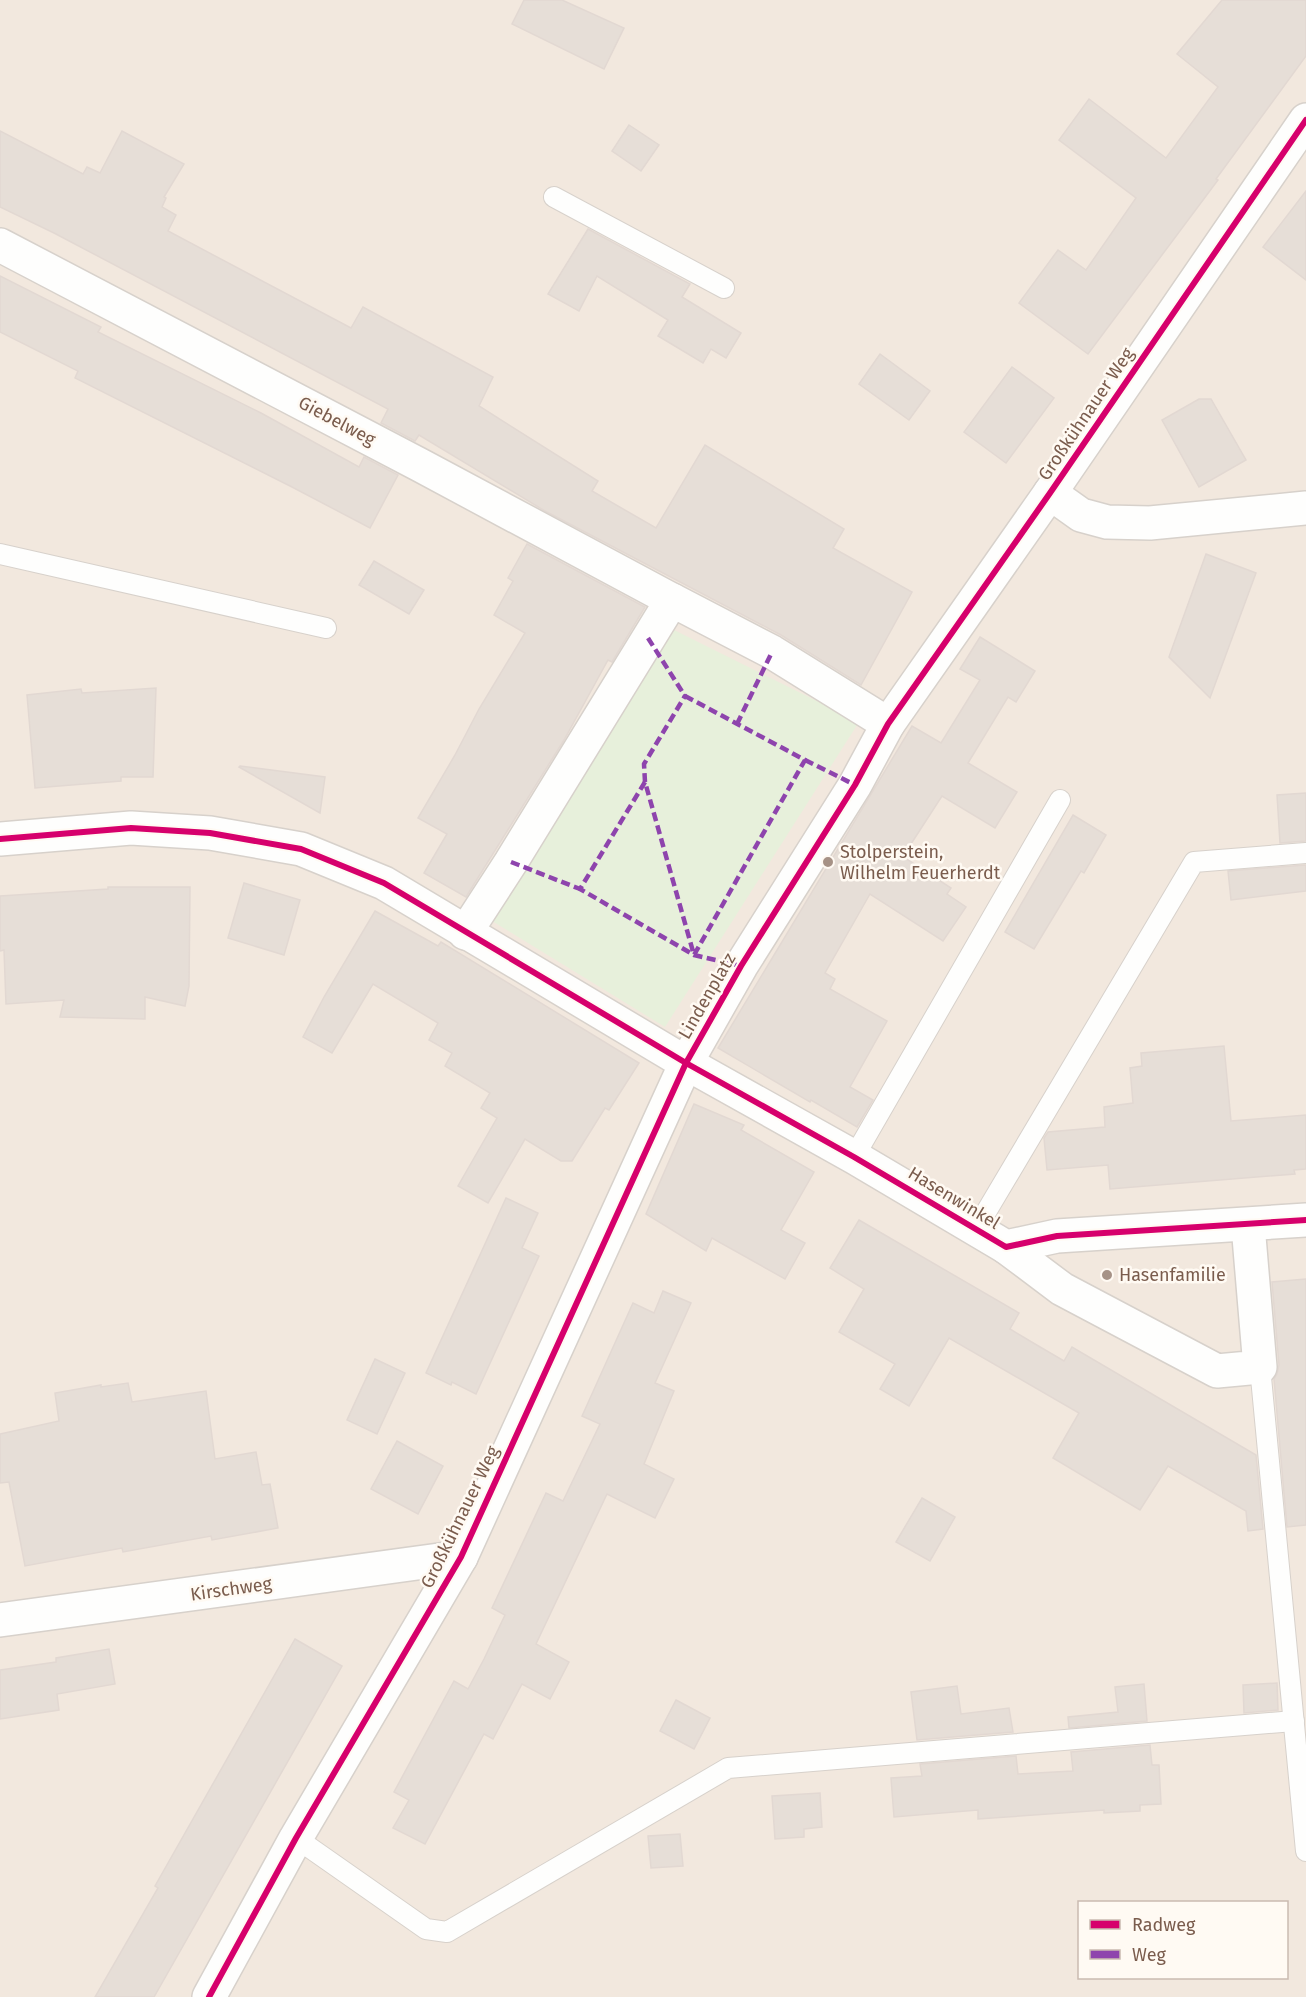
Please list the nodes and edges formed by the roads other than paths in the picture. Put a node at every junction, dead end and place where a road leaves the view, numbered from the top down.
1 (1306, 120) edge
2 (554, 197) dead end
3 (0, 245) edge
4 (724, 288) dead end
5 (1050, 493) junction
6 (1306, 508) edge
7 (0, 554) edge
8 (672, 600) junction
9 (326, 628) dead end
10 (888, 724) junction
11 (1060, 800) dead end
12 (0, 839) edge
13 (1306, 853) edge
14 (465, 933) junction
15 (686, 1063) junction
16 (854, 1157) junction
17 (1306, 1221) edge
18 (1248, 1225) junction
19 (976, 1229) junction
20 (1006, 1247) junction
21 (1260, 1367) junction
22 (461, 1557) junction
23 (0, 1620) edge
24 (1294, 1721) junction
25 (296, 1838) junction
26 (1306, 1851) edge
27 (210, 1997) edge

1 - 5 street, Großkühnauer Weg
2 - 4 lane
3 - 8 street, Giebelweg
5 - 6 street
5 - 10 street, Großkühnauer Weg
7 - 9 lane
8 - 10 street
8 - 14 street
10 - 15 street, Lindenplatz
11 - 16 lane
12 - 14 street, Lindenplatz
13 - 19 lane
14 - 15 street, Lindenplatz
15 - 16 street, Hasenwinkel
15 - 22 street, Großkühnauer Weg
16 - 19 street, Hasenwinkel
17 - 18 street, Hasenwinkel
18 - 20 street, Hasenwinkel
18 - 21 street
19 - 20 street, Hasenwinkel
20 - 21 street, Hasenwinkel
21 - 24 lane
22 - 23 street, Kirschweg
22 - 25 street, Großkühnauer Weg
24 - 25 lane
24 - 26 lane
25 - 27 street, Großkühnauer Weg

